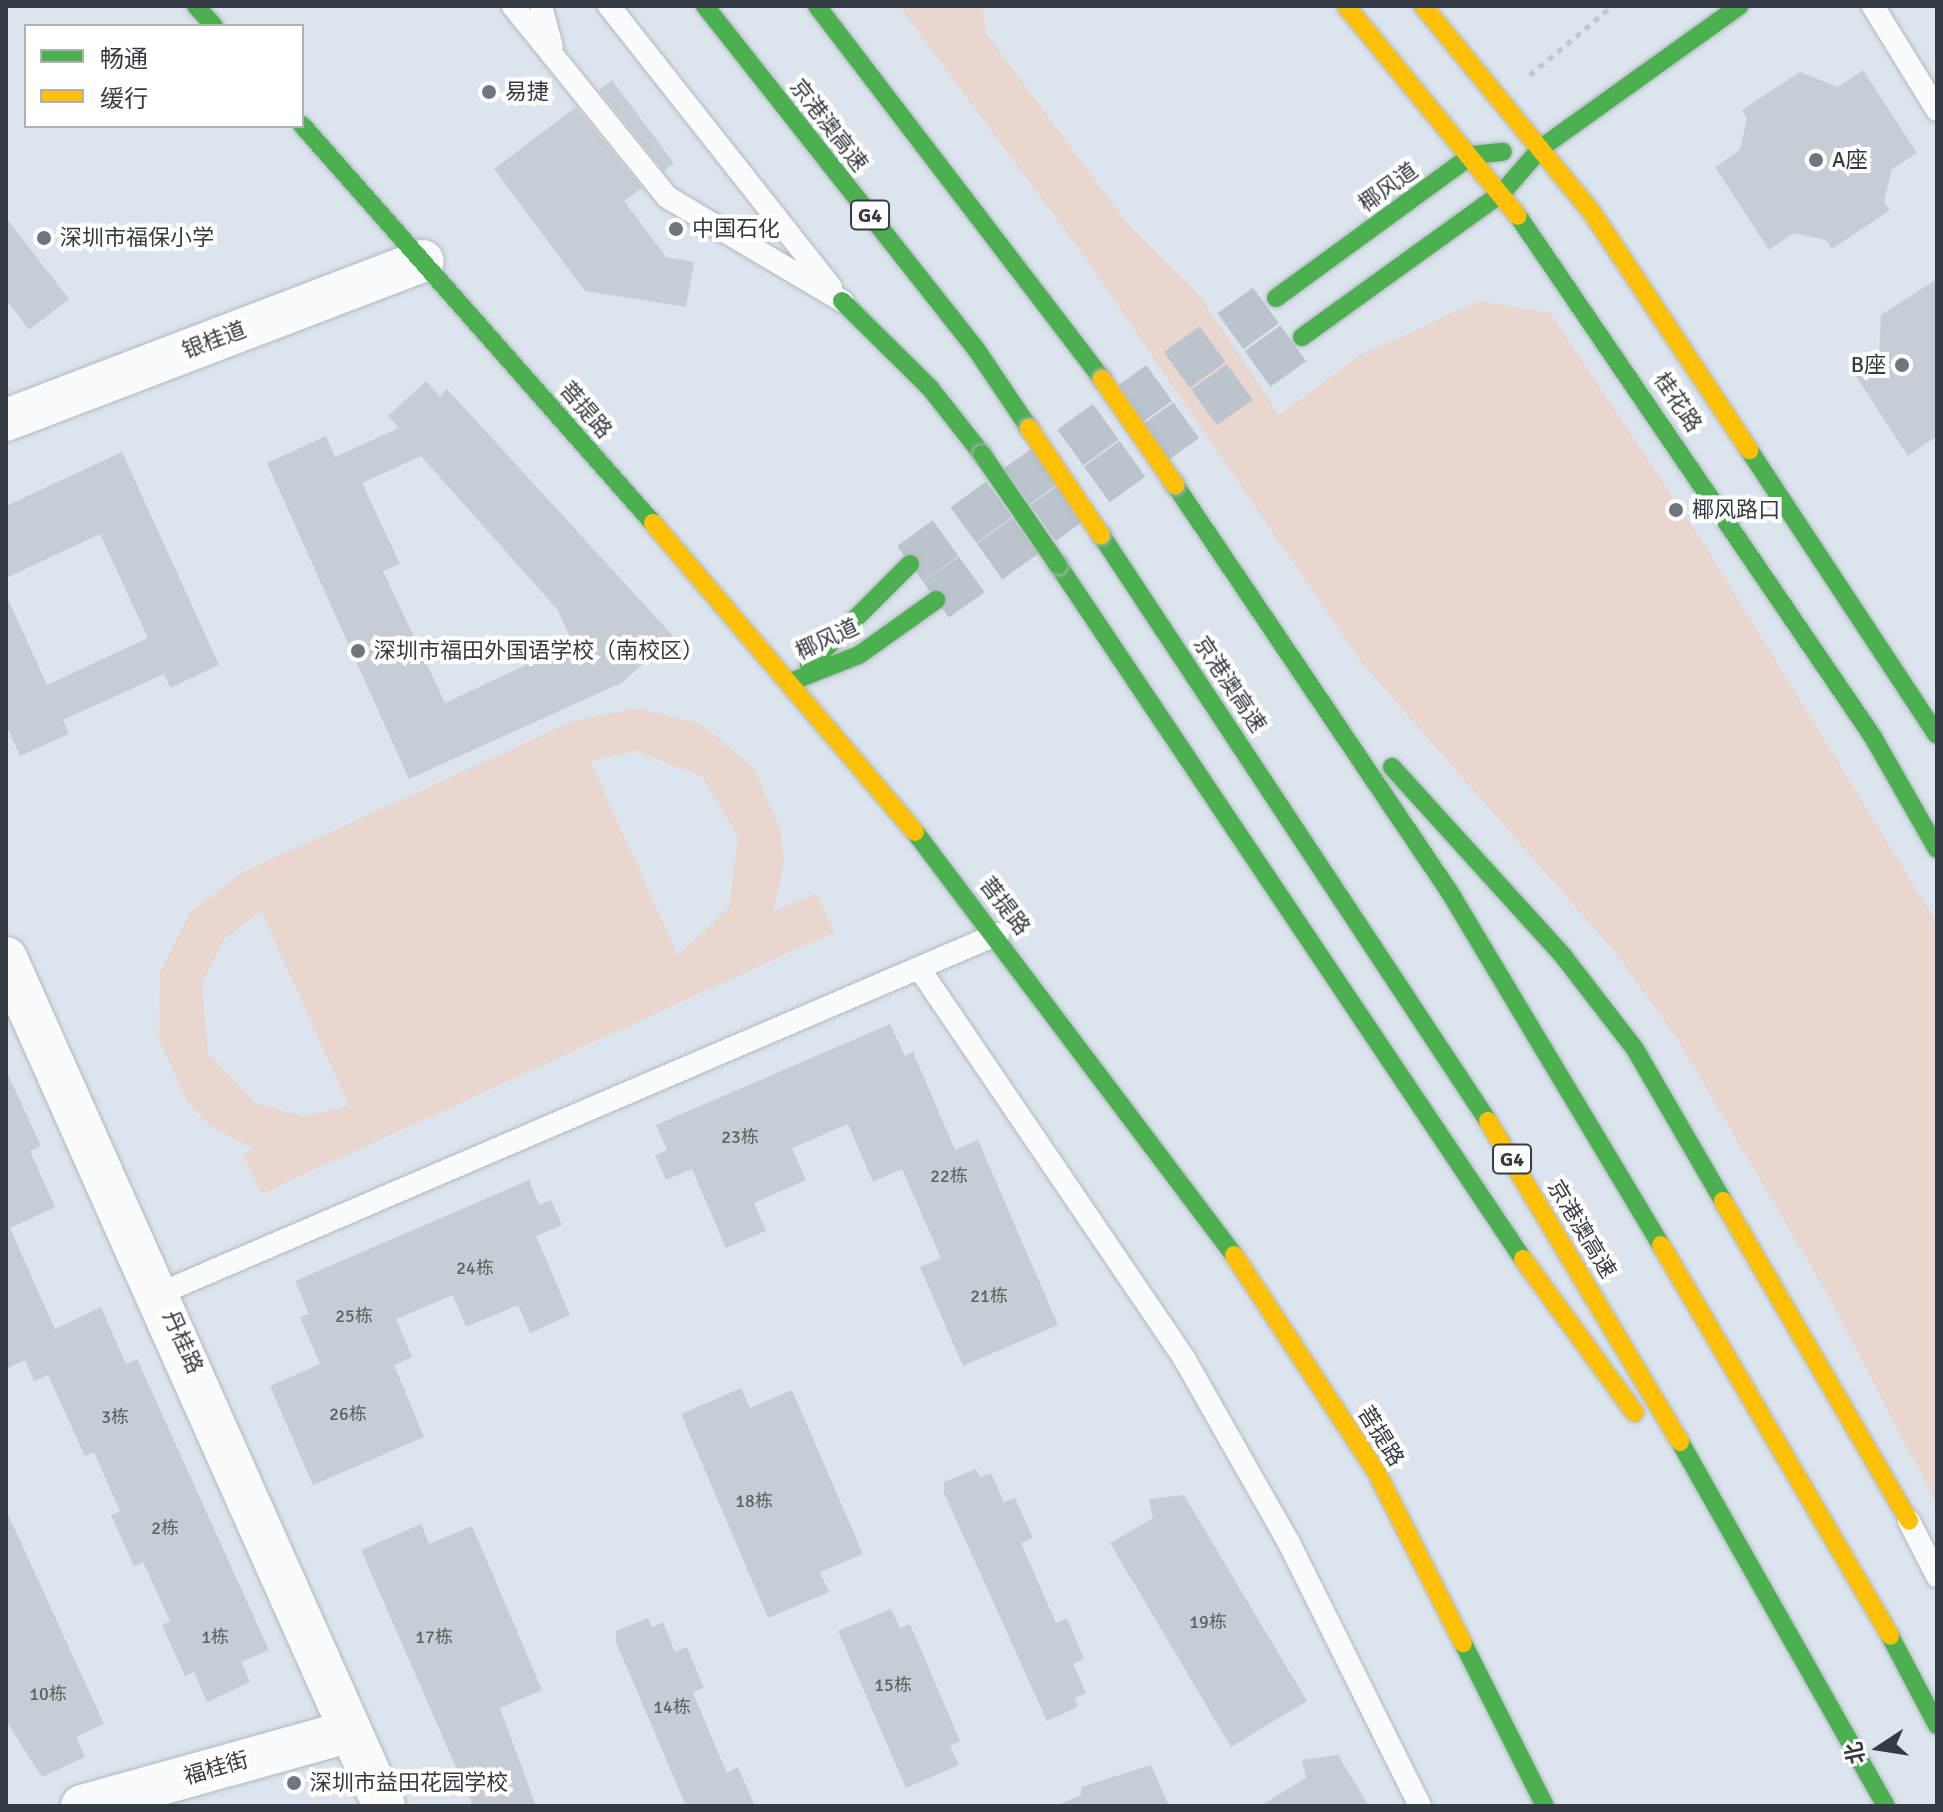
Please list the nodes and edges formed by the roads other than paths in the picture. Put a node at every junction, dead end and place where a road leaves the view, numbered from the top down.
1 (196, 6) edge
2 (513, 6) edge
3 (541, 6) edge
4 (609, 6) edge
5 (705, 6) edge
6 (817, 6) edge
7 (1346, 6) edge
8 (1423, 6) edge
9 (1739, 6) edge
10 (1873, 6) edge
11 (212, 24) edge
12 (556, 61) junction
13 (1937, 110) edge
14 (304, 127) edge
15 (1541, 148) junction
16 (1472, 155) junction
17 (1502, 193) junction
18 (423, 261) junction
19 (1276, 298) tunnel mouth
20 (842, 301) junction
21 (1302, 337) tunnel mouth
22 (6, 420) edge
23 (910, 564) tunnel mouth
24 (936, 600) tunnel mouth
25 (1291, 655) junction
26 (793, 681) junction
27 (1937, 735) edge
28 (1937, 849) edge
29 (998, 934) junction
30 (6, 958) edge
31 (921, 971) junction
32 (161, 1293) junction
33 (1909, 1521) junction
34 (1937, 1541) edge
35 (1937, 1576) edge
36 (1789, 1625) junction
37 (1937, 1725) edge
38 (350, 1731) junction
39 (82, 1806) edge
40 (384, 1806) edge
41 (1420, 1806) edge
42 (1545, 1806) edge
43 (1886, 1806) edge

1 - 11 main road
2 - 12 lane
3 - 12 lane
4 - 20 lane
5 - 36 main road, 京港澳高速 / G4, bridge
6 - 25 main road, bridge
7 - 16 main road, 桂花路
8 - 15 main road, 桂花路
9 - 15 main road
10 - 13 lane
12 - 20 lane
14 - 18 main road, 菩提路
15 - 16 main road
15 - 17 main road
15 - 27 main road, 桂花路
16 - 17 main road, 桂花路
16 - 19 main road, 椰风道
17 - 21 main road
17 - 28 main road, 桂花路
18 - 22 street, 银桂道
18 - 26 main road, 菩提路
20 - 36 main road, bridge
23 - 26 main road, 椰风道
24 - 26 main road, 椰风道
25 - 33 main road
25 - 37 main road
26 - 29 main road, 菩提路
29 - 31 lane
29 - 42 main road, 菩提路
30 - 32 street, 丹桂路
31 - 32 lane
31 - 41 lane
32 - 38 street, 丹桂路
33 - 34 lane
33 - 35 lane
36 - 43 main road, 京港澳高速 / G4
38 - 39 street, 福桂街
38 - 40 street, 丹桂路

